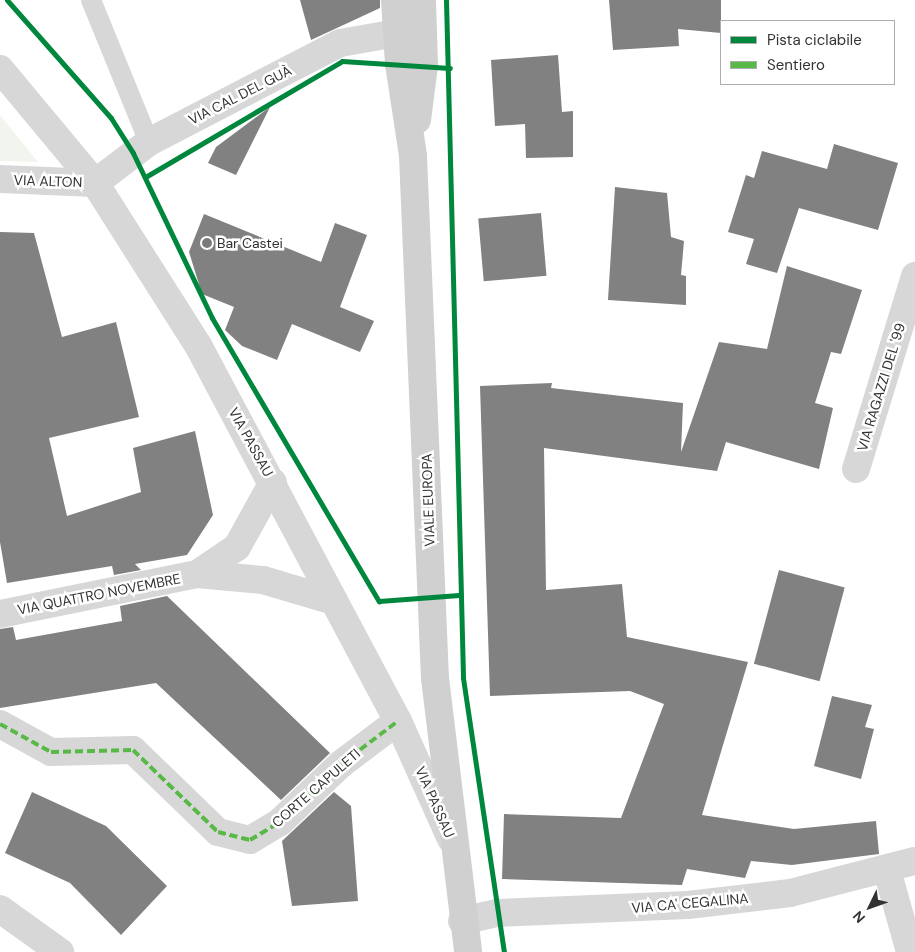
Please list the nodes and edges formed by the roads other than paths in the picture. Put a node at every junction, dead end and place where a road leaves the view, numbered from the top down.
1 (91, 0) edge
2 (395, 0) edge
3 (422, 0) edge
4 (398, 33) junction
5 (0, 69) edge
6 (149, 142) junction
7 (413, 156) junction
8 (0, 180) edge
9 (96, 183) junction
10 (915, 276) edge
11 (856, 469) dead end
12 (273, 482) junction
13 (198, 574) junction
14 (334, 601) junction
15 (0, 614) edge
16 (398, 721) junction
17 (0, 724) edge
18 (454, 844) junction
19 (915, 861) edge
20 (887, 870) junction
21 (0, 909) edge
22 (462, 921) junction
23 (60, 952) edge
24 (468, 952) edge
25 (910, 952) edge

1 - 6 lane
2 - 4 main road, VIALE EUROPA
3 - 7 main road, VIALE EUROPA
4 - 6 street, VIA CAL DEL GUÀ
4 - 7 main road, VIALE EUROPA
5 - 9 street, VIA PASSAU
6 - 9 street, VIA CAL DEL GUÀ
7 - 18 main road, VIALE EUROPA
8 - 9 street, VIA ALTON
9 - 12 street, VIA PASSAU
10 - 11 street, VIA RAGAZZI DEL '99
12 - 13 street, VIA QUATTRO NOVEMBRE
12 - 14 street, VIA PASSAU
13 - 14 street, VIA QUATTRO NOVEMBRE
13 - 15 street, VIA QUATTRO NOVEMBRE
14 - 16 street, VIA PASSAU
16 - 17 street, CORTE CAPULETI
16 - 18 street, VIA PASSAU
18 - 22 main road, VIALE EUROPA
19 - 20 street, VIA CA' CEGALINA
20 - 22 street, VIA CA' CEGALINA
20 - 25 street
21 - 23 street
22 - 24 main road, VIALE EUROPA

